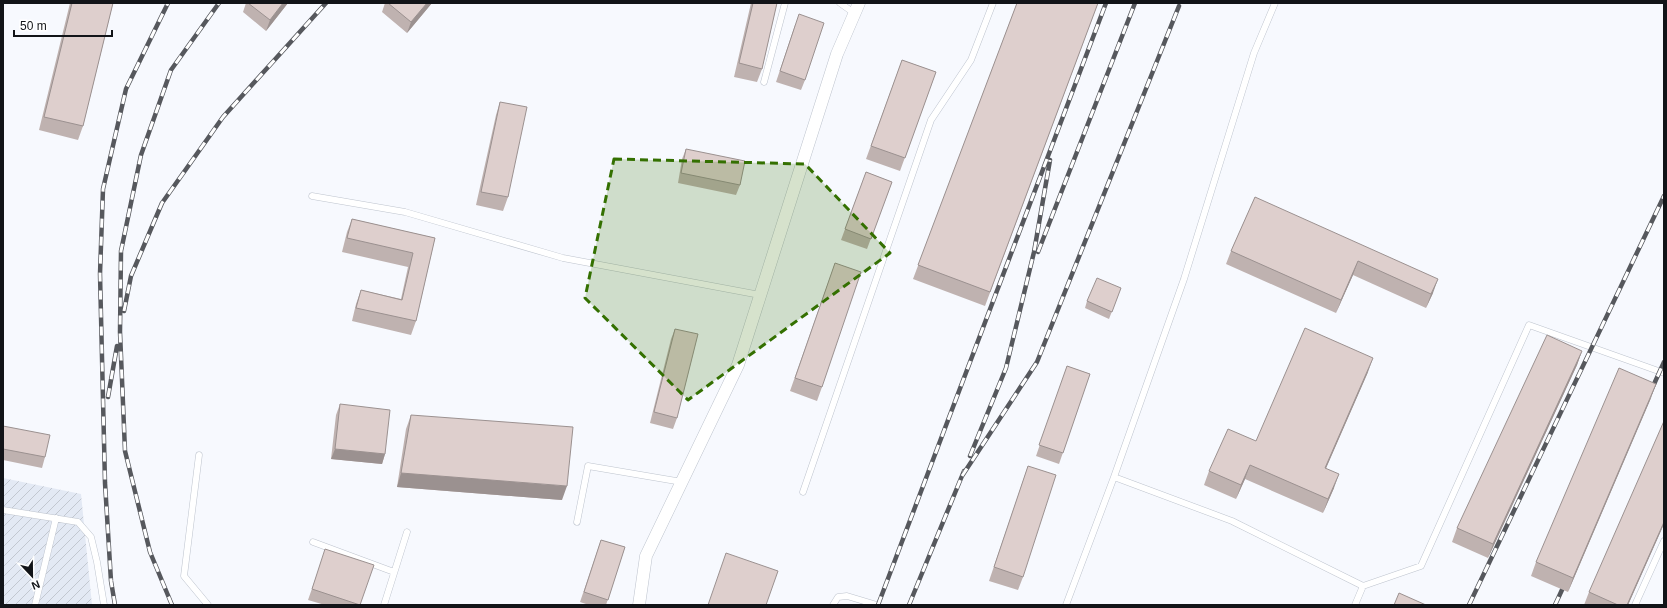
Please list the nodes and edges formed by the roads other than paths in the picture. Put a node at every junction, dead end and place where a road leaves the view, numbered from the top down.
1 (785, 3) edge
2 (840, 3) edge
3 (994, 3) edge
4 (1275, 3) edge
5 (856, 8) edge
6 (764, 82) dead end
7 (312, 196) dead end
8 (760, 295) junction
9 (1664, 373) edge
10 (199, 456) dead end
11 (1114, 477) junction
12 (682, 482) junction
13 (803, 492) dead end
14 (3, 510) edge
15 (56, 518) junction
16 (577, 522) dead end
17 (407, 532) dead end
18 (1664, 541) edge
19 (313, 542) dead end
20 (394, 572) junction
21 (1363, 586) junction
22 (34, 605) edge
23 (104, 605) edge
24 (208, 605) edge
25 (384, 605) edge
26 (639, 605) edge
27 (833, 605) edge
28 (877, 605) edge
29 (1066, 605) edge
30 (1355, 605) edge
31 (1635, 605) edge

1 - 6 lane
2 - 5 lane
3 - 13 lane
4 - 11 lane
5 - 8 street
7 - 8 lane
8 - 12 street
9 - 21 lane
10 - 24 lane
11 - 21 lane
11 - 29 lane
12 - 16 lane
12 - 26 street
14 - 15 lane
15 - 22 lane
15 - 23 lane
17 - 20 lane
18 - 31 lane
19 - 20 lane
20 - 25 lane
21 - 30 lane
27 - 28 lane

